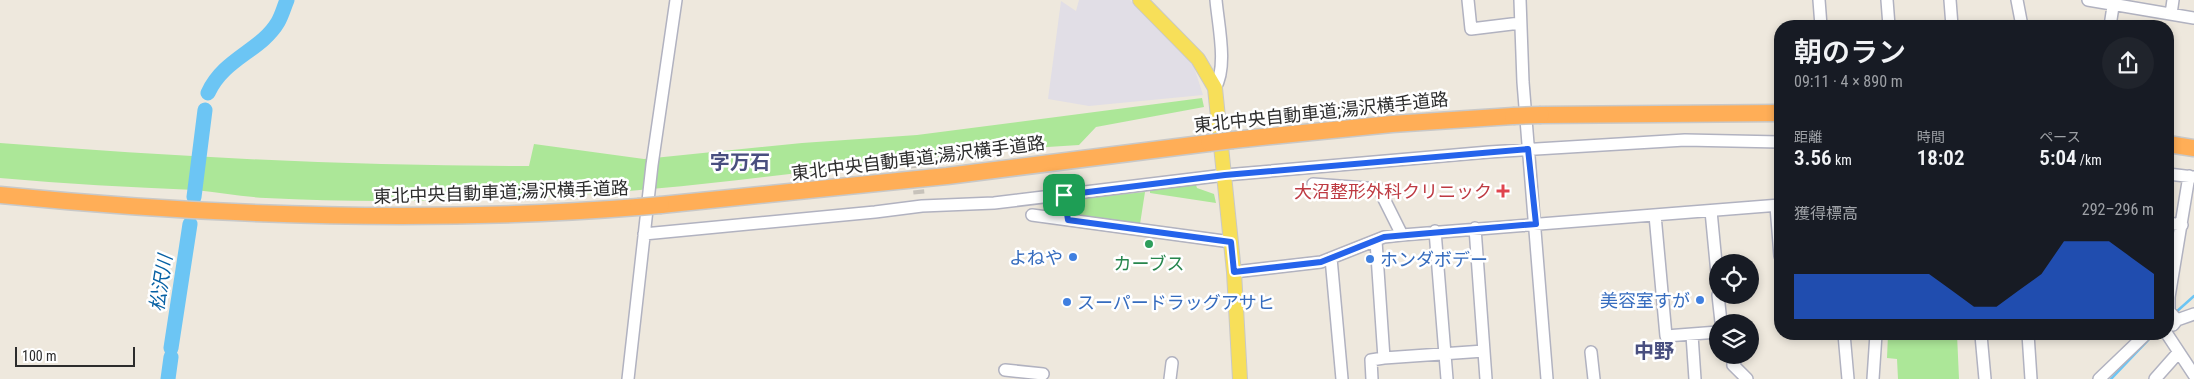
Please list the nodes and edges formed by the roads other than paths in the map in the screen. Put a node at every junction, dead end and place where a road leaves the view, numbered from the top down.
1 (676, 0) edge
2 (1140, 0) edge
3 (1216, 0) edge
4 (1468, 0) edge
5 (1520, 0) edge
6 (1819, 0) edge
7 (1887, 0) edge
8 (1950, 0) edge
9 (2017, 0) edge
10 (2088, 0) edge
11 (2173, 0) edge
12 (2114, 2) edge
13 (2171, 14) junction
14 (2194, 18) edge
15 (1821, 20) edge
16 (1889, 20) edge
17 (1952, 20) edge
18 (2021, 20) edge
19 (2111, 20) edge
20 (1520, 23) junction
21 (1215, 88) junction
22 (1774, 114) edge
23 (1774, 142) edge
24 (2174, 145) edge
25 (2194, 148) edge
26 (1528, 149) junction
27 (1225, 175) junction
28 (2174, 175) edge
29 (2191, 177) edge
30 (1313, 184) dead end
31 (0, 195) edge
32 (1064, 195) junction
33 (1774, 206) edge
34 (1711, 211) junction
35 (2189, 212) edge
36 (1032, 215) dead end
37 (1655, 215) junction
38 (1068, 220) junction
39 (1536, 224) junction
40 (2174, 224) edge
41 (2182, 225) junction
42 (1475, 228) junction
43 (1435, 232) junction
44 (644, 234) junction
45 (1402, 235) junction
46 (1376, 241) junction
47 (1231, 242) junction
48 (1715, 254) edge
49 (1331, 258) junction
50 (2174, 269) edge
51 (1234, 272) junction
52 (2194, 314) edge
53 (2174, 315) edge
54 (1709, 333) edge
55 (1692, 335) junction
56 (1845, 340) edge
57 (1876, 340) edge
58 (1981, 340) edge
59 (2028, 340) edge
60 (2140, 340) edge
61 (2171, 340) edge
62 (1484, 351) junction
63 (1591, 352) dead end
64 (2178, 353) junction
65 (1446, 354) junction
66 (1384, 358) junction
67 (1172, 363) dead end
68 (1734, 364) edge
69 (1005, 370) dead end
70 (1043, 374) dead end
71 (1025, 376) edge
72 (2194, 376) edge
73 (628, 379) edge
74 (1170, 379) edge
75 (1240, 379) edge
76 (1342, 379) edge
77 (1372, 379) edge
78 (1447, 379) edge
79 (1486, 379) edge
80 (1547, 379) edge
81 (1594, 379) edge
82 (1695, 379) edge
83 (1747, 379) edge
84 (1848, 379) edge
85 (1873, 379) edge
86 (1984, 379) edge
87 (2031, 379) edge
88 (2098, 379) edge
89 (2156, 379) edge

1 - 44 street
2 - 21 main road
3 - 21 street
4 - 20 street
5 - 20 street
6 - 15 street
7 - 16 street
8 - 17 street
9 - 18 street
10 - 12 street
11 - 13 street
12 - 13 street
12 - 19 street
13 - 14 street
20 - 26 street
21 - 27 main road
22 - 31 highway, 東北中央自動車道;湯沢横手道路, bridge
23 - 26 street
24 - 25 highway
26 - 27 street
26 - 39 street
27 - 32 street
27 - 47 main road
28 - 29 street
29 - 35 street
30 - 45 street
32 - 38 street
32 - 44 street
33 - 34 street
34 - 37 street
34 - 48 street
35 - 41 street
36 - 38 street
37 - 39 street
37 - 55 street
38 - 47 street
39 - 42 street
39 - 80 street
40 - 41 street
41 - 50 street
42 - 43 street
42 - 62 street
43 - 45 street
43 - 65 street
44 - 73 street
45 - 46 street
46 - 49 street
46 - 66 street
47 - 51 main road
49 - 51 street
49 - 76 street
51 - 75 main road
52 - 53 street
54 - 55 street
55 - 82 street
56 - 84 street
57 - 85 street
58 - 86 street
59 - 87 street
60 - 88 street
61 - 64 street
62 - 65 street
62 - 79 street
63 - 81 street
64 - 72 street
64 - 89 street
65 - 66 street
65 - 78 street
66 - 77 street
67 - 74 street
68 - 83 street
69 - 71 street
70 - 71 street

